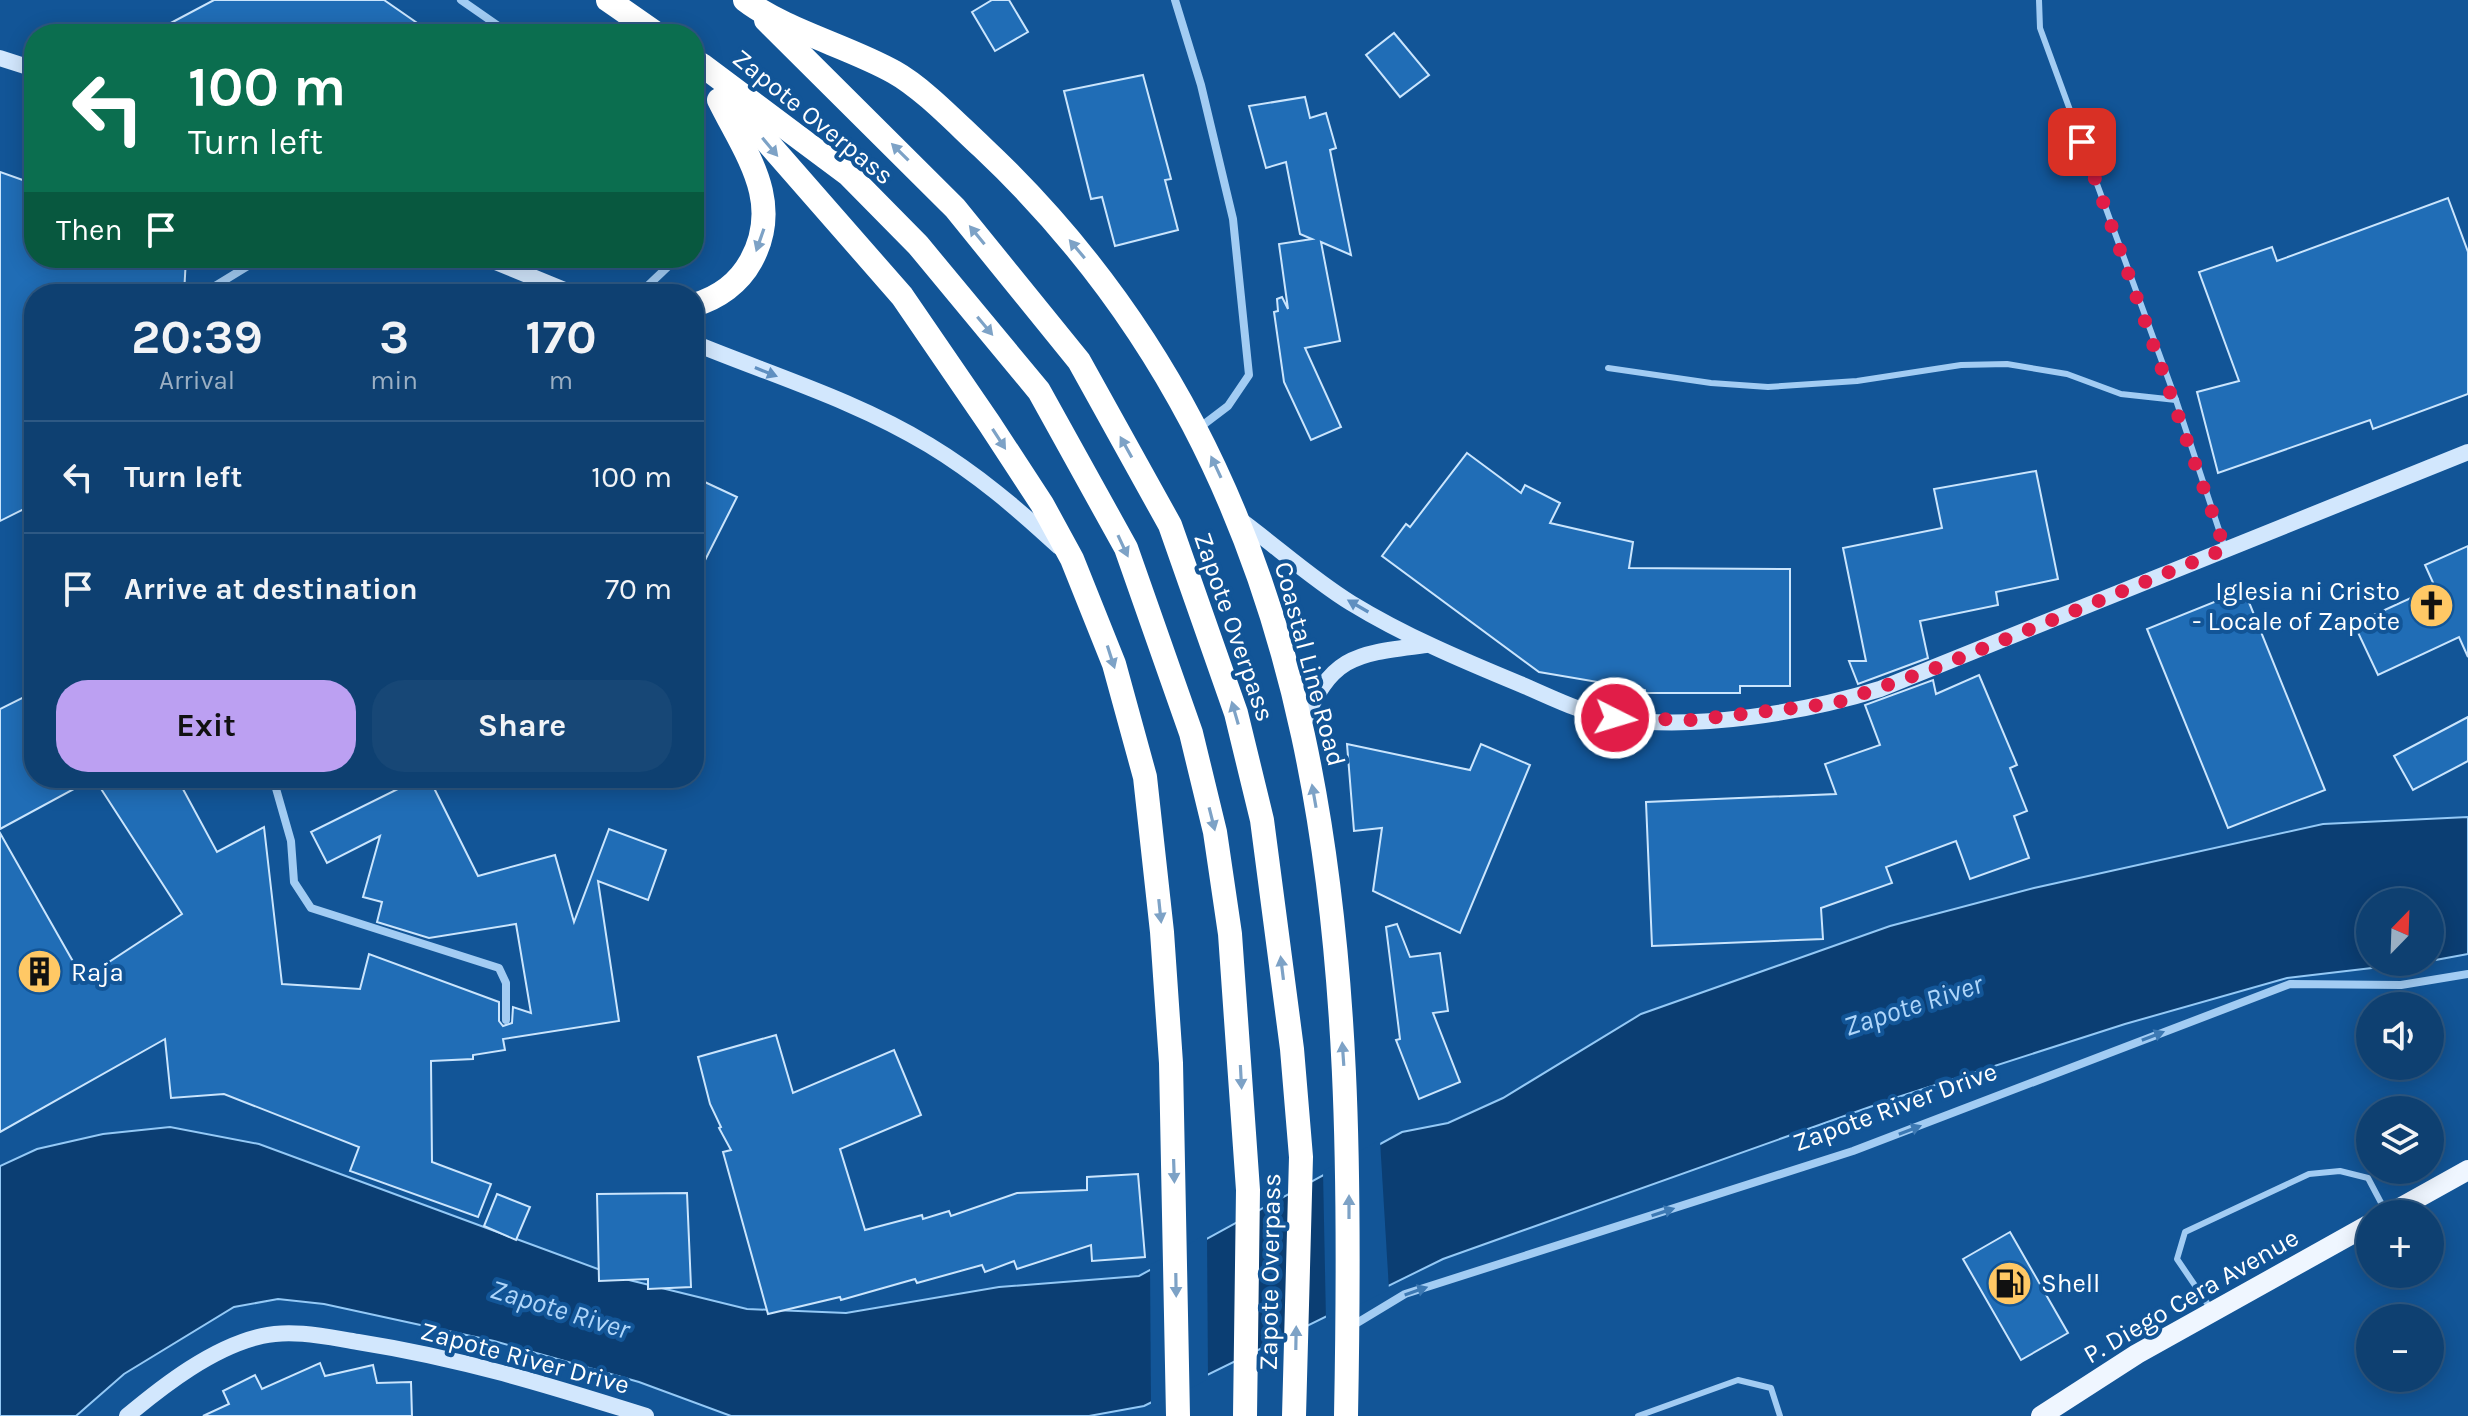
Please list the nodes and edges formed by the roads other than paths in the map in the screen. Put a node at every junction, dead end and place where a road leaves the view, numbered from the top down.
1 (461, 0) edge
2 (608, 0) edge
3 (1175, 0) edge
4 (2039, 0) edge
5 (747, 2) edge
6 (496, 24) edge
7 (643, 24) edge
8 (0, 58) edge
9 (24, 66) edge
10 (704, 66) edge
11 (704, 69) edge
12 (704, 74) edge
13 (245, 268) edge
14 (510, 268) edge
15 (666, 268) edge
16 (218, 284) edge
17 (550, 284) edge
18 (650, 284) edge
19 (704, 300) edge
20 (704, 347) edge
21 (1608, 368) dead end
22 (2176, 400) junction
23 (1198, 429) junction
24 (2468, 452) edge
25 (1239, 519) junction
26 (2225, 549) junction
27 (1072, 559) junction
28 (1426, 645) junction
29 (1302, 727) junction
30 (276, 788) edge
31 (2468, 974) edge
32 (506, 1020) dead end
33 (2468, 1170) edge
34 (2380, 1200) edge
35 (2413, 1200) edge
36 (2356, 1232) edge
37 (2213, 1312) junction
38 (1349, 1320) junction
39 (127, 1416) edge
40 (646, 1416) edge
41 (1178, 1416) edge
42 (1245, 1416) edge
43 (1294, 1416) edge
44 (1346, 1416) edge
45 (1638, 1416) edge
46 (1780, 1416) edge
47 (2041, 1416) edge

1 - 6 street
2 - 7 highway
3 - 23 street
4 - 22 lane
23 -> 5 highway, Coastal Line Road
43 -> 5 highway, Zapote Overpass
8 - 9 street
10 -> 42 highway, Zapote Overpass
11 -> 27 highway
12 -> 19 highway
13 - 16 street
14 - 17 street
15 - 18 street
20 -> 27 street
21 - 22 lane
22 - 26 lane
25 -> 23 highway, Coastal Line Road
24 - 26 street
28 -> 25 street
25 - 29 highway, Coastal Line Road
26 - 28 street
27 -> 41 highway
28 - 29 street
38 -> 29 highway, Coastal Line Road
30 - 32 street
38 -> 31 street, Zapote River Drive
33 - 35 main road
34 - 37 lane
36 - 37 main road, P. Diego Cera Avenue
37 - 47 main road, P. Diego Cera Avenue
38 - 44 highway, Coastal Line Road
39 - 40 street, Zapote River Drive
45 - 46 lane

